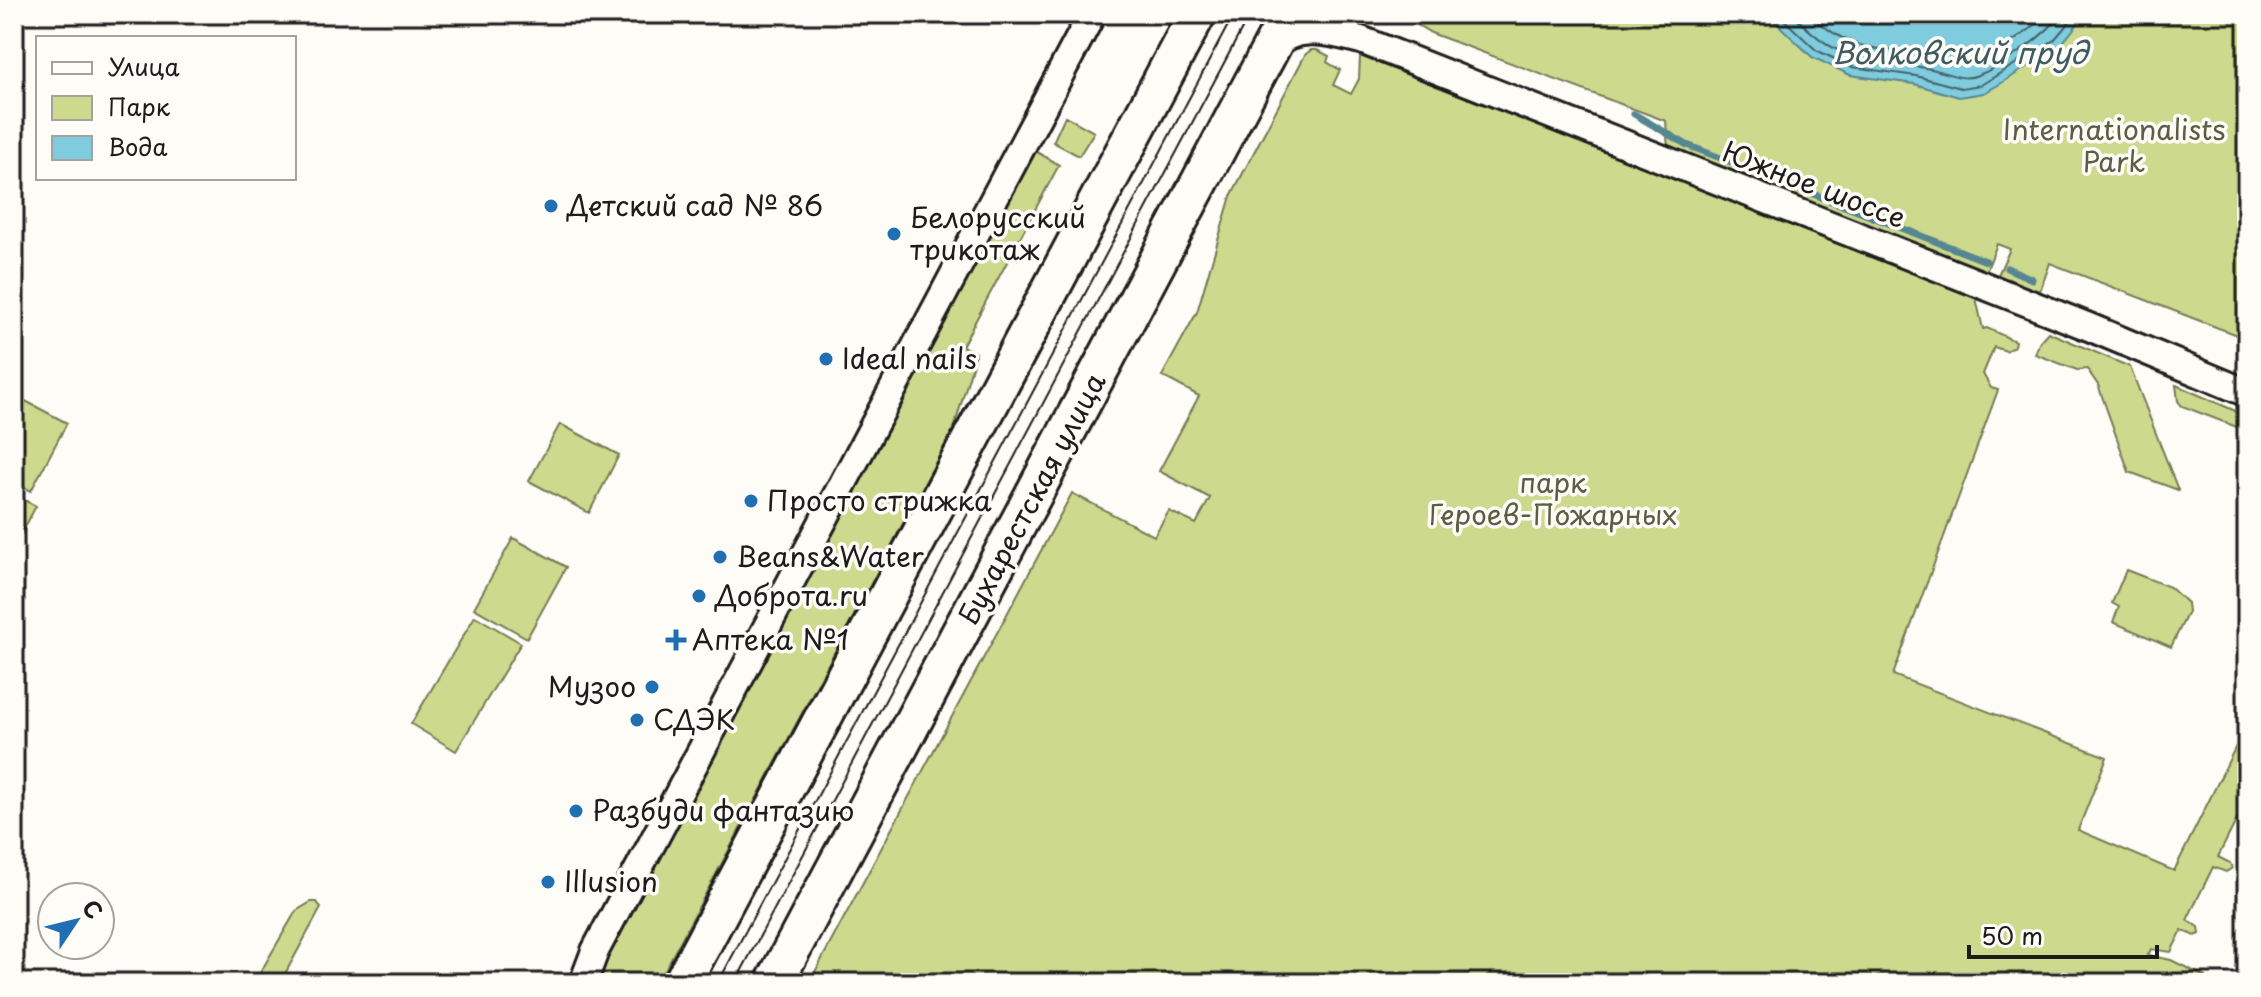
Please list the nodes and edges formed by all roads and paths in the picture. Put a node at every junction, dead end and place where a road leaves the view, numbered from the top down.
1 (1092, 14) edge
2 (1197, 14) edge
3 (1289, 14) edge
4 (1334, 14) edge
5 (1357, 39) junction
6 (1271, 48) junction
7 (2247, 393) edge
8 (583, 983) edge
9 (682, 983) edge
10 (774, 983) edge

1 - 8 street
2 - 9 main road
3 - 6 main road, Бухарестская улица
4 - 5 street, Южное шоссе
5 - 6 street, Южное шоссе
5 - 7 street, Южное шоссе
6 - 10 main road, Бухарестская улица

